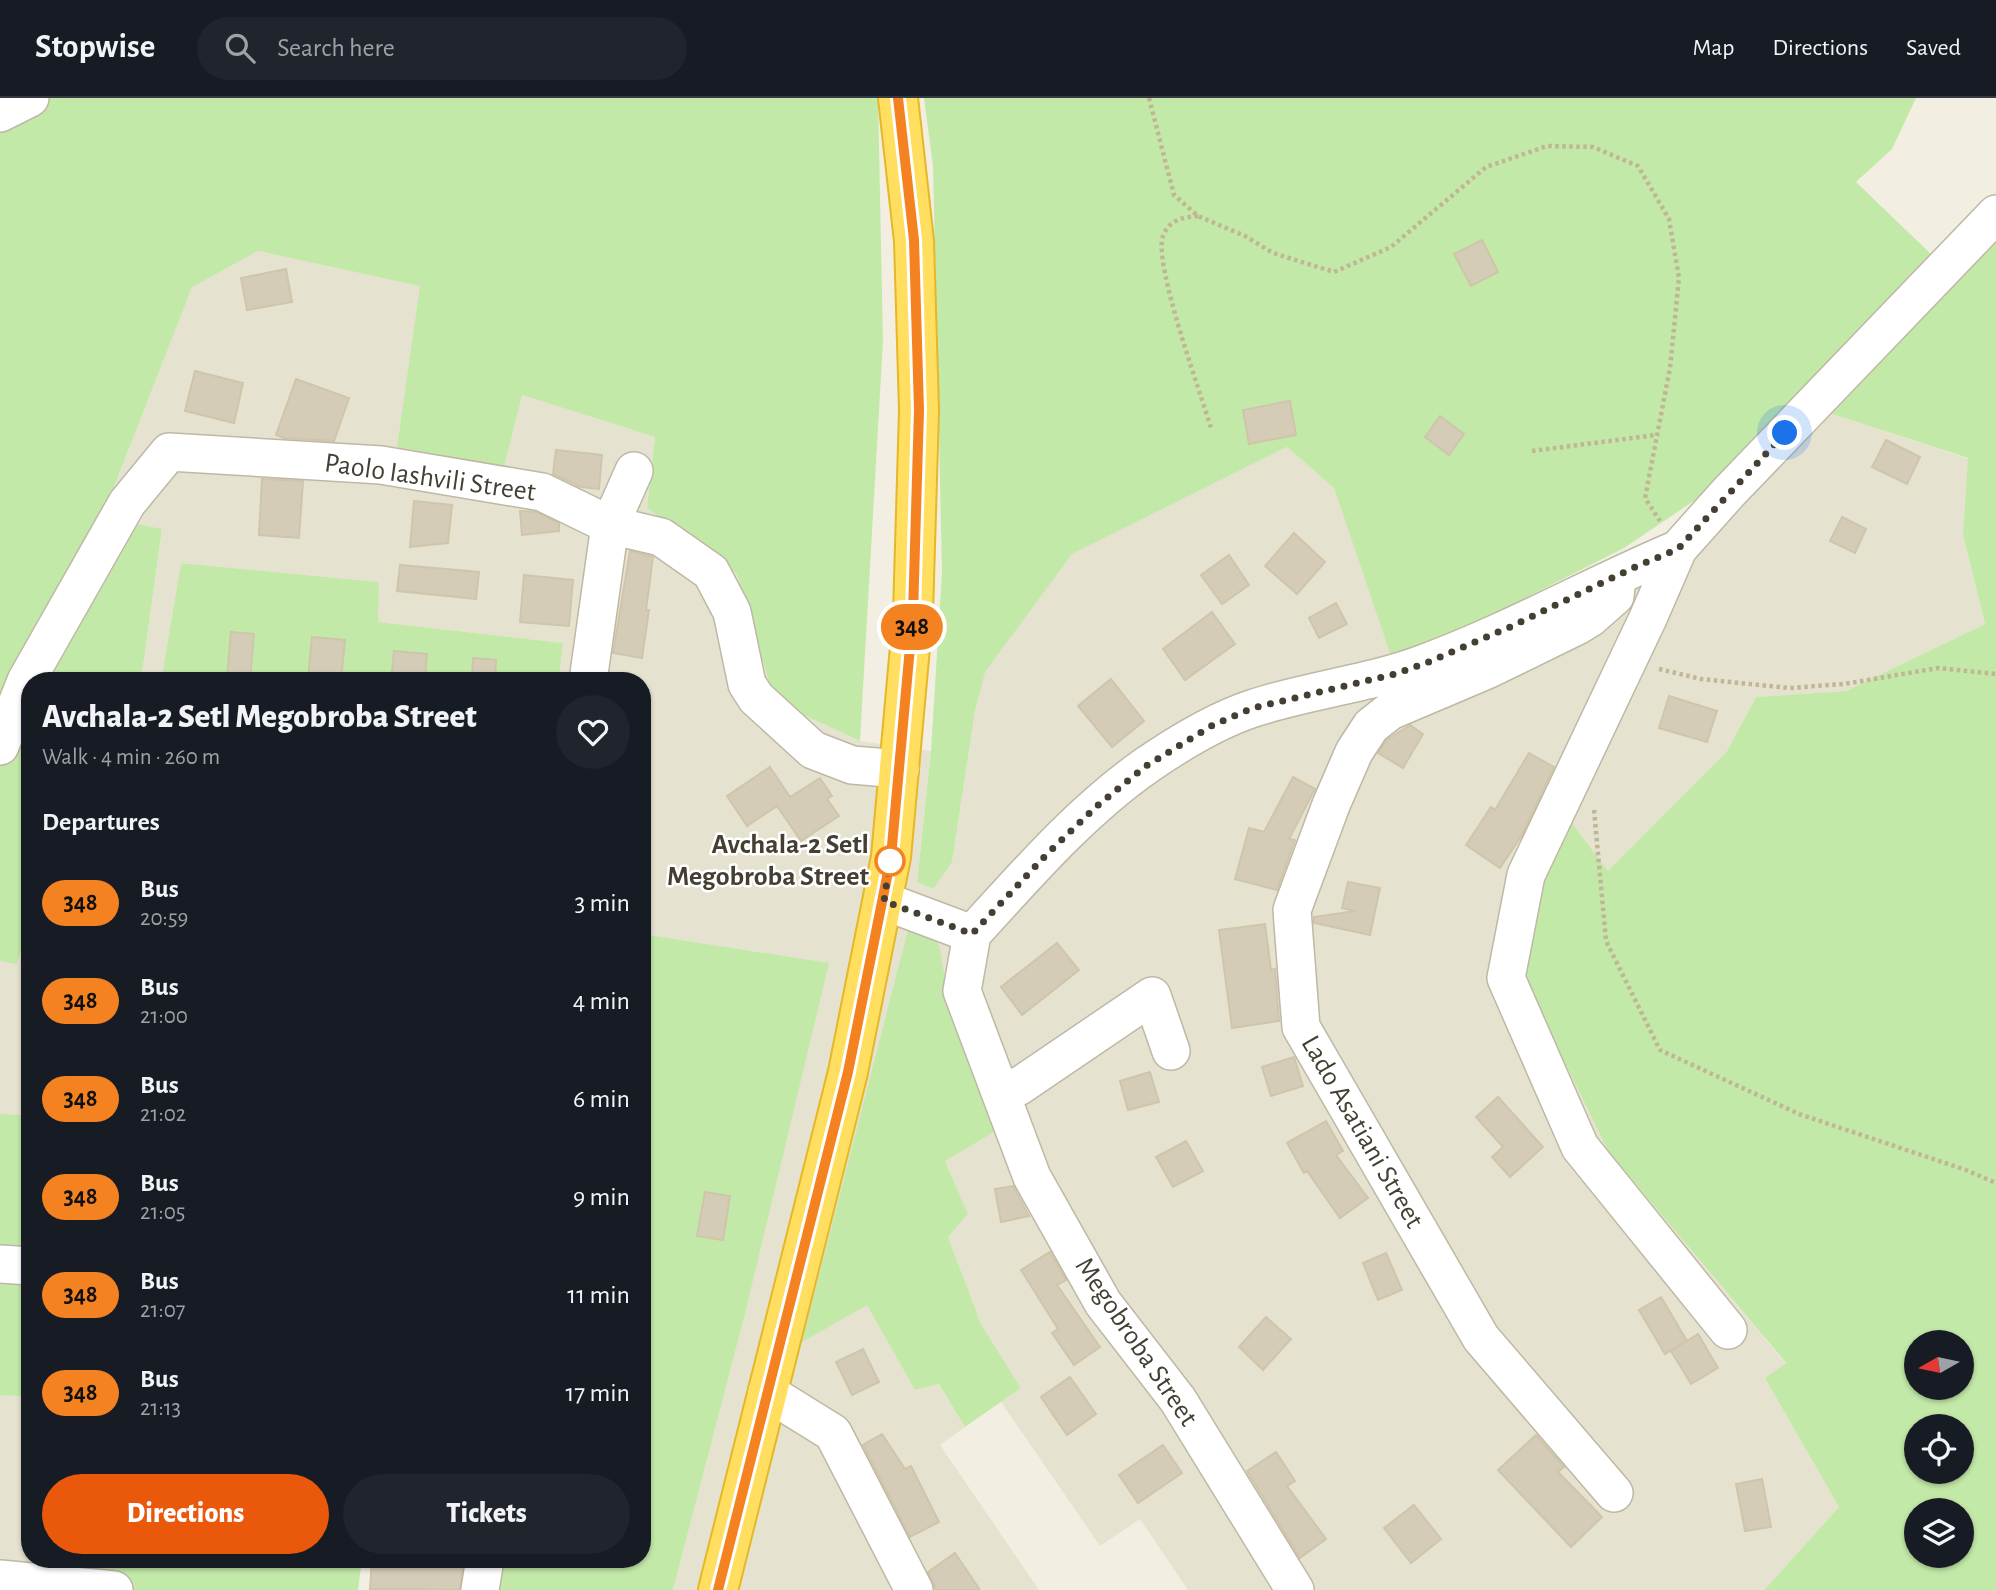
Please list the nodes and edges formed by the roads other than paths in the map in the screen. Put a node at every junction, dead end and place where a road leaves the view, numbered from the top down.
1 (30, 98) edge
2 (898, 98) edge
3 (0, 113) edge
4 (1996, 214) edge
5 (634, 471) dead end
6 (610, 525) junction
7 (1678, 549) junction
8 (1617, 577) junction
9 (31, 672) edge
10 (589, 672) edge
11 (21, 694) edge
12 (0, 746) edge
13 (900, 769) junction
14 (884, 901) junction
15 (972, 934) junction
16 (1171, 1051) dead end
17 (998, 1087) junction
18 (0, 1264) edge
19 (21, 1265) edge
20 (1728, 1330) dead end
21 (767, 1392) junction
22 (1614, 1493) dead end
23 (484, 1568) edge
24 (0, 1579) edge
25 (114, 1590) edge
26 (480, 1590) edge
27 (718, 1590) edge
28 (914, 1590) edge
29 (1295, 1590) edge

1 - 3 street
2 - 13 highway
4 - 7 street
5 - 6 street
6 - 9 street, Paolo Iashvili Street
6 - 10 street
6 - 13 street, Paolo Iashvili Street
7 - 8 street
7 - 20 street
8 - 15 street
8 - 22 street, Lado Asatiani Street
11 - 12 street, Paolo Iashvili Street
13 - 14 highway
14 - 15 street
14 - 21 highway
15 - 17 street, Megobroba Street
16 - 17 street
17 - 29 street, Megobroba Street
18 - 19 street
21 - 27 highway
21 - 28 street
23 - 26 street
24 - 25 street

